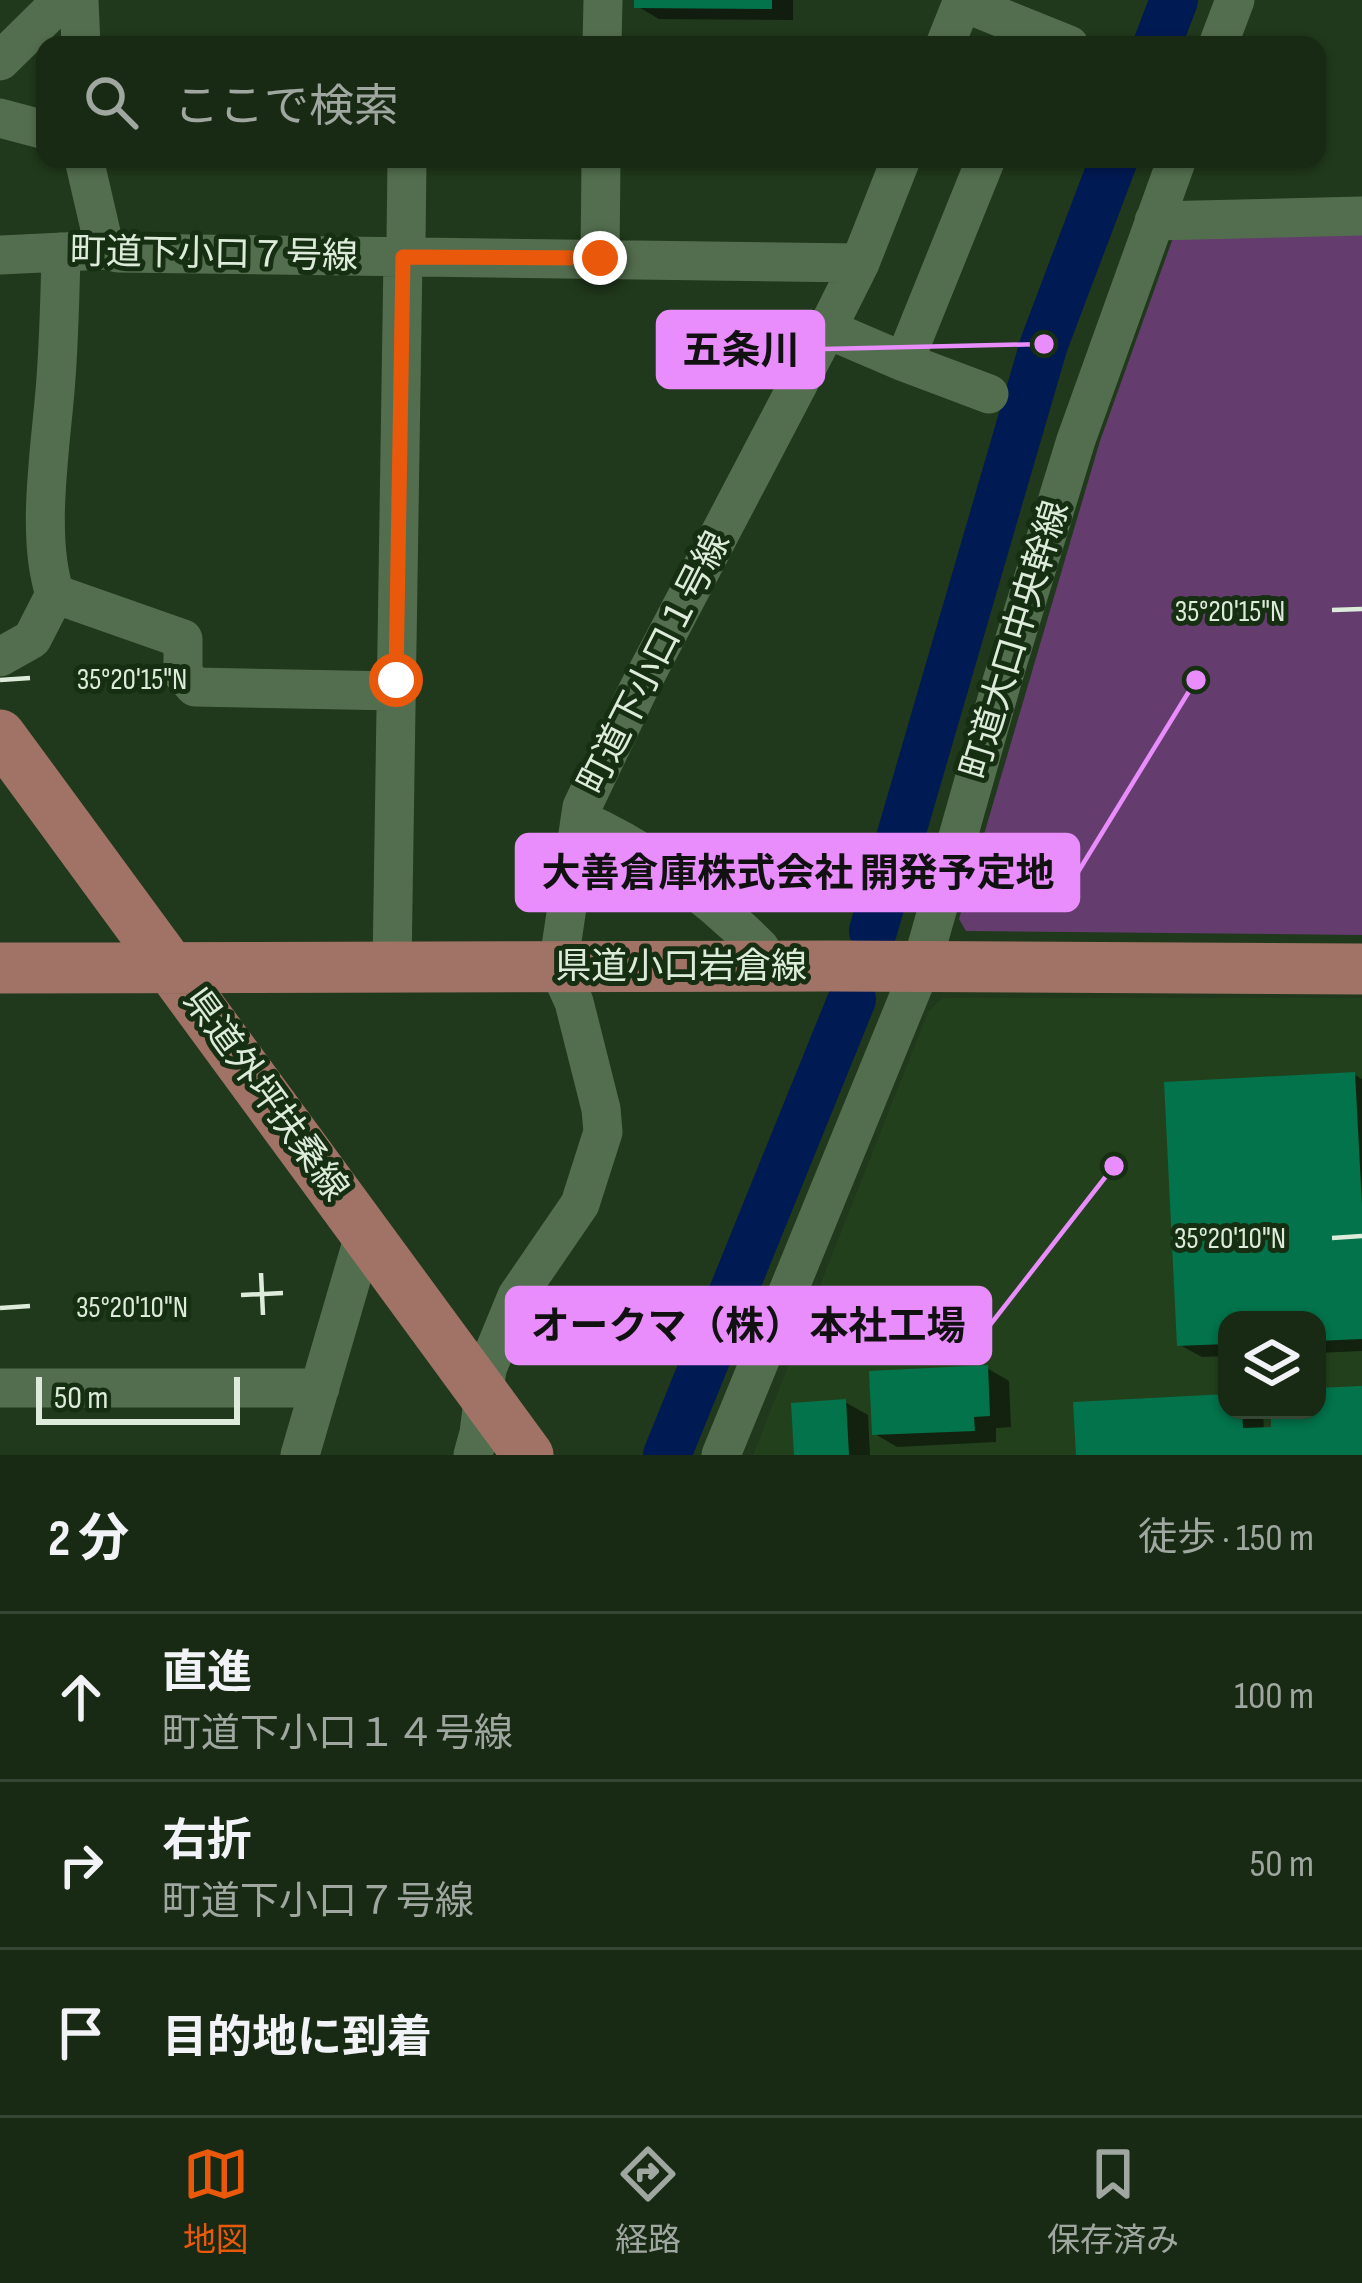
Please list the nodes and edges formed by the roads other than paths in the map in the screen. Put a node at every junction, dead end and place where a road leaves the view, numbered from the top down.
1 (603, 0) edge
2 (1235, 0) edge
3 (963, 1) edge
4 (58, 2) edge
5 (1047, 31) edge
6 (76, 36) edge
7 (602, 36) edge
8 (949, 36) edge
9 (1221, 36) edge
10 (0, 61) edge
11 (0, 118) edge
12 (36, 128) edge
13 (87, 168) edge
14 (407, 168) edge
15 (601, 168) edge
16 (897, 168) edge
17 (982, 168) edge
18 (1174, 168) edge
19 (1362, 216) edge
20 (1154, 221) junction
21 (105, 250) junction
22 (61, 252) junction
23 (0, 255) edge
24 (403, 257) junction
25 (600, 258) junction
26 (860, 263) junction
27 (827, 329) junction
28 (904, 362) junction
29 (989, 394) dead end
30 (56, 594) junction
31 (0, 657) edge
32 (396, 691) junction
33 (0, 735) edge
34 (580, 820) junction
35 (392, 967) junction
36 (557, 967) junction
37 (761, 967) junction
38 (907, 967) junction
39 (0, 968) edge
40 (172, 968) junction
41 (1362, 969) edge
42 (365, 1232) junction
43 (0, 1388) edge
44 (484, 1394) junction
45 (316, 1398) junction
46 (0, 1410) edge
47 (300, 1455) edge
48 (472, 1455) edge
49 (528, 1455) edge
50 (722, 1455) edge

1 - 7 street
2 - 9 street
3 - 5 street
3 - 8 street
4 - 6 street
4 - 10 street
11 - 12 street
13 - 21 street
14 - 24 street
15 - 25 street
16 - 26 street, 町道下小口１号線
17 - 28 street
18 - 20 street, 町道大口中央幹線
19 - 20 street
20 - 38 street, 町道大口中央幹線
21 - 22 street, 町道下小口７号線
21 - 24 street, 町道下小口７号線
22 - 23 street, 町道下小口７号線
22 - 30 street
24 - 25 street, 町道下小口７号線
24 - 32 street
25 - 26 street, 町道下小口７号線
26 - 27 street, 町道下小口１号線
27 - 28 street
27 - 34 street, 町道下小口１号線
28 - 29 street
30 - 31 street
30 - 32 street
32 - 35 street
33 - 40 main road, 県道外坪扶桑線
34 - 36 street, 町道下小口１号線
34 - 37 street
35 - 36 main road, 県道小口岩倉線
35 - 40 main road, 県道小口岩倉線
36 - 37 main road, 県道小口岩倉線
36 - 44 street
37 - 38 main road, 県道小口岩倉線
38 - 41 main road, 県道小口岩倉線
38 - 50 street, 町道大口中央幹線
39 - 40 main road, 県道小口岩倉線
40 - 42 main road, 県道外坪扶桑線
42 - 44 main road, 県道外坪扶桑線
42 - 45 street
43 - 45 street
44 - 48 street
44 - 49 main road, 県道外坪扶桑線
45 - 46 street
45 - 47 street

